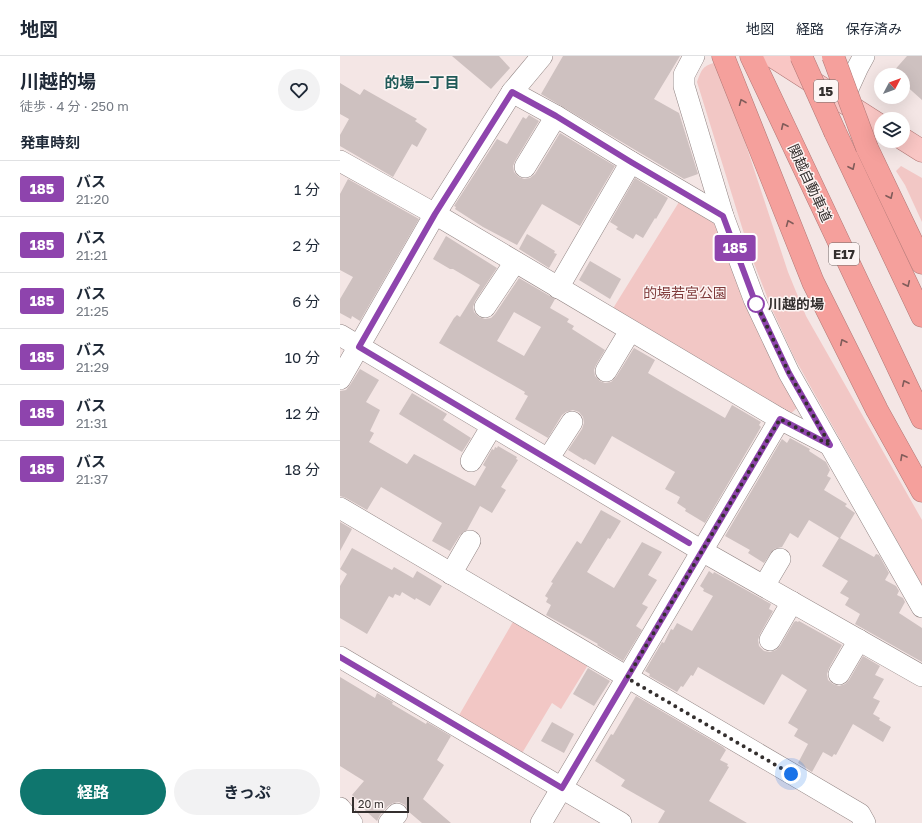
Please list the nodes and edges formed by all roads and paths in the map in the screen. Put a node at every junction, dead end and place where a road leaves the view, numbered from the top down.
1 (542, 56) edge
2 (694, 56) edge
3 (751, 56) edge
4 (772, 56) edge
5 (800, 56) edge
6 (833, 56) edge
7 (864, 56) edge
8 (725, 61) edge
9 (512, 92) junction
10 (842, 102) junction
11 (556, 116) junction
12 (874, 122) edge
13 (910, 143) edge
14 (922, 151) edge
15 (631, 162) junction
16 (342, 166) edge
17 (525, 167) dead end
18 (435, 214) junction
19 (723, 216) junction
20 (515, 262) junction
21 (922, 263) edge
22 (558, 288) junction
23 (777, 301) dead end
24 (485, 307) dead end
25 (796, 310) dead end
26 (922, 316) edge
27 (630, 331) junction
28 (340, 335) edge
29 (359, 347) junction
30 (606, 371) dead end
31 (340, 379) edge
32 (922, 418) edge
33 (780, 419) junction
34 (572, 422) dead end
35 (492, 426) junction
36 (830, 445) junction
37 (548, 459) junction
38 (471, 461) dead end
39 (922, 491) edge
40 (340, 508) edge
41 (470, 541) dead end
42 (702, 551) junction
43 (780, 559) dead end
44 (451, 574) junction
45 (764, 586) junction
46 (792, 602) junction
47 (922, 607) edge
48 (770, 640) dead end
49 (859, 640) junction
50 (340, 657) edge
51 (839, 674) dead end
52 (922, 676) edge
53 (627, 678) junction
54 (562, 788) junction
55 (340, 808) edge
56 (352, 823) edge
57 (541, 823) edge
58 (621, 823) edge
59 (865, 823) edge

1 - 9 street
2 - 19 street
32 -> 3 highway, 関越自動車道 / E17
4 - 10 main road, 15
5 -> 26 highway, bridge
6 -> 21 highway, bridge
7 - 10 street
39 -> 8 highway
9 - 11 street
9 - 18 street
10 - 12 main road, 15
11 - 15 street
11 - 17 street
13 - 14 main road
15 - 19 street
15 - 22 street
16 - 18 street
18 - 20 street
18 - 29 street
19 - 36 street
20 - 22 street
20 - 24 street
22 - 27 street
23 - 25 path
27 - 30 street
27 - 33 street
28 - 29 street
29 - 31 street
29 - 35 street
33 - 36 street
33 - 42 street
34 - 37 street
35 - 37 street
35 - 38 street
36 - 47 street
37 - 42 street
40 - 44 street
41 - 44 street
42 - 45 street
42 - 53 street
43 - 45 street
44 - 53 street
45 - 46 street
46 - 48 street
46 - 49 street
49 - 51 street
49 - 52 street
50 - 54 street
53 - 54 street
53 - 59 street
54 - 57 street
54 - 58 street
55 - 56 street

